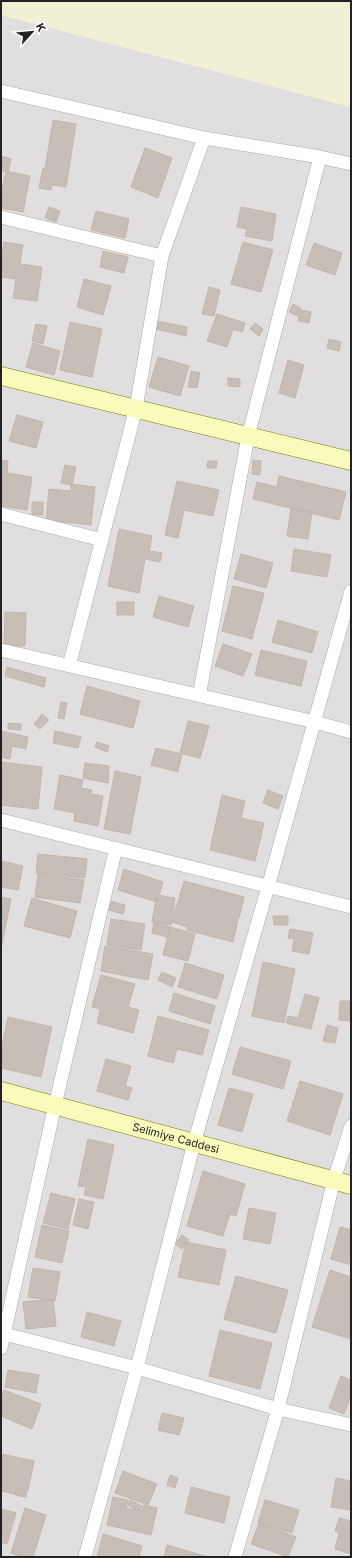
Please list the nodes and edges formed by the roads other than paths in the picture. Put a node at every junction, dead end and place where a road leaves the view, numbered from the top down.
1 (1, 91) edge
2 (204, 138) junction
3 (320, 157) junction
4 (351, 164) edge
5 (1, 217) edge
6 (162, 256) junction
7 (1, 376) edge
8 (136, 408) junction
9 (248, 437) junction
10 (351, 461) edge
11 (1, 514) edge
12 (102, 540) junction
13 (351, 594) edge
14 (1, 650) edge
15 (69, 666) junction
16 (198, 696) junction
17 (315, 722) junction
18 (351, 732) edge
19 (1, 820) edge
20 (116, 848) junction
21 (268, 887) junction
22 (351, 907) edge
23 (1, 1091) edge
24 (55, 1106) junction
25 (351, 1126) edge
26 (194, 1143) junction
27 (334, 1180) junction
28 (351, 1185) edge
29 (3, 1333) edge
30 (1, 1348) edge
31 (138, 1368) junction
32 (278, 1409) junction
33 (351, 1425) edge
34 (84, 1557) edge
35 (235, 1557) edge

1 - 2 street
2 - 3 street
2 - 6 street
3 - 4 street
3 - 9 street
5 - 6 street
6 - 8 street
7 - 8 street
8 - 9 street
8 - 12 street
9 - 10 street
9 - 16 street
11 - 12 street
12 - 15 street
13 - 17 street
14 - 15 street
15 - 16 street
16 - 17 street
17 - 18 street
17 - 21 street
19 - 20 street
20 - 21 street
20 - 24 street
21 - 22 street
21 - 26 street
23 - 24 street, Selimiye Caddesi
24 - 26 street, Selimiye Caddesi
24 - 29 street
25 - 27 street
26 - 27 street, Selimiye Caddesi
26 - 31 street
27 - 28 street, Selimiye Caddesi
27 - 32 street
29 - 30 street
29 - 31 street
31 - 32 street
31 - 34 street
32 - 33 street
32 - 35 street

